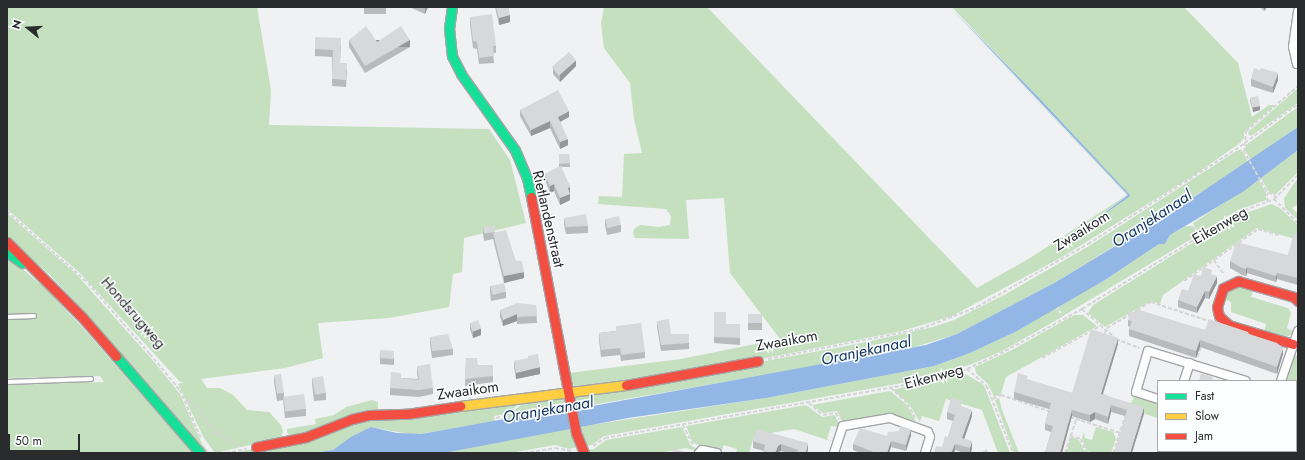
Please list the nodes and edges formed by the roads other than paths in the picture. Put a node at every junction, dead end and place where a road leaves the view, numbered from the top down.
1 (452, 7) edge
2 (1298, 11) edge
3 (1297, 64) dead end
4 (7, 242) edge
5 (7, 252) edge
6 (48, 283) junction
7 (1298, 301) edge
8 (34, 316) dead end
9 (7, 317) edge
10 (1298, 331) edge
11 (1293, 344) junction
12 (758, 361) road end
13 (1192, 364) junction
14 (91, 379) dead end
15 (1184, 380) edge
16 (1243, 380) edge
17 (1281, 380) edge
18 (7, 382) edge
19 (569, 391) junction
20 (1157, 399) edge
21 (256, 447) road end
22 (583, 451) edge
23 (701, 452) edge
24 (200, 453) edge
25 (717, 453) edge
26 (834, 453) edge
27 (925, 453) edge

1 - 19 street, Rietlandenstraat
2 - 3 street
4 - 6 street
5 - 6 street
6 - 24 street
7 - 11 street
8 - 9 lane
10 - 11 street
11 - 17 street
12 - 19 street, Zwaaikom
13 - 15 street
13 - 16 street
13 - 20 street
14 - 18 lane
19 - 21 street, Zwaaikom
19 - 22 street, Rietlandenstraat
23 - 25 street
26 - 27 street

